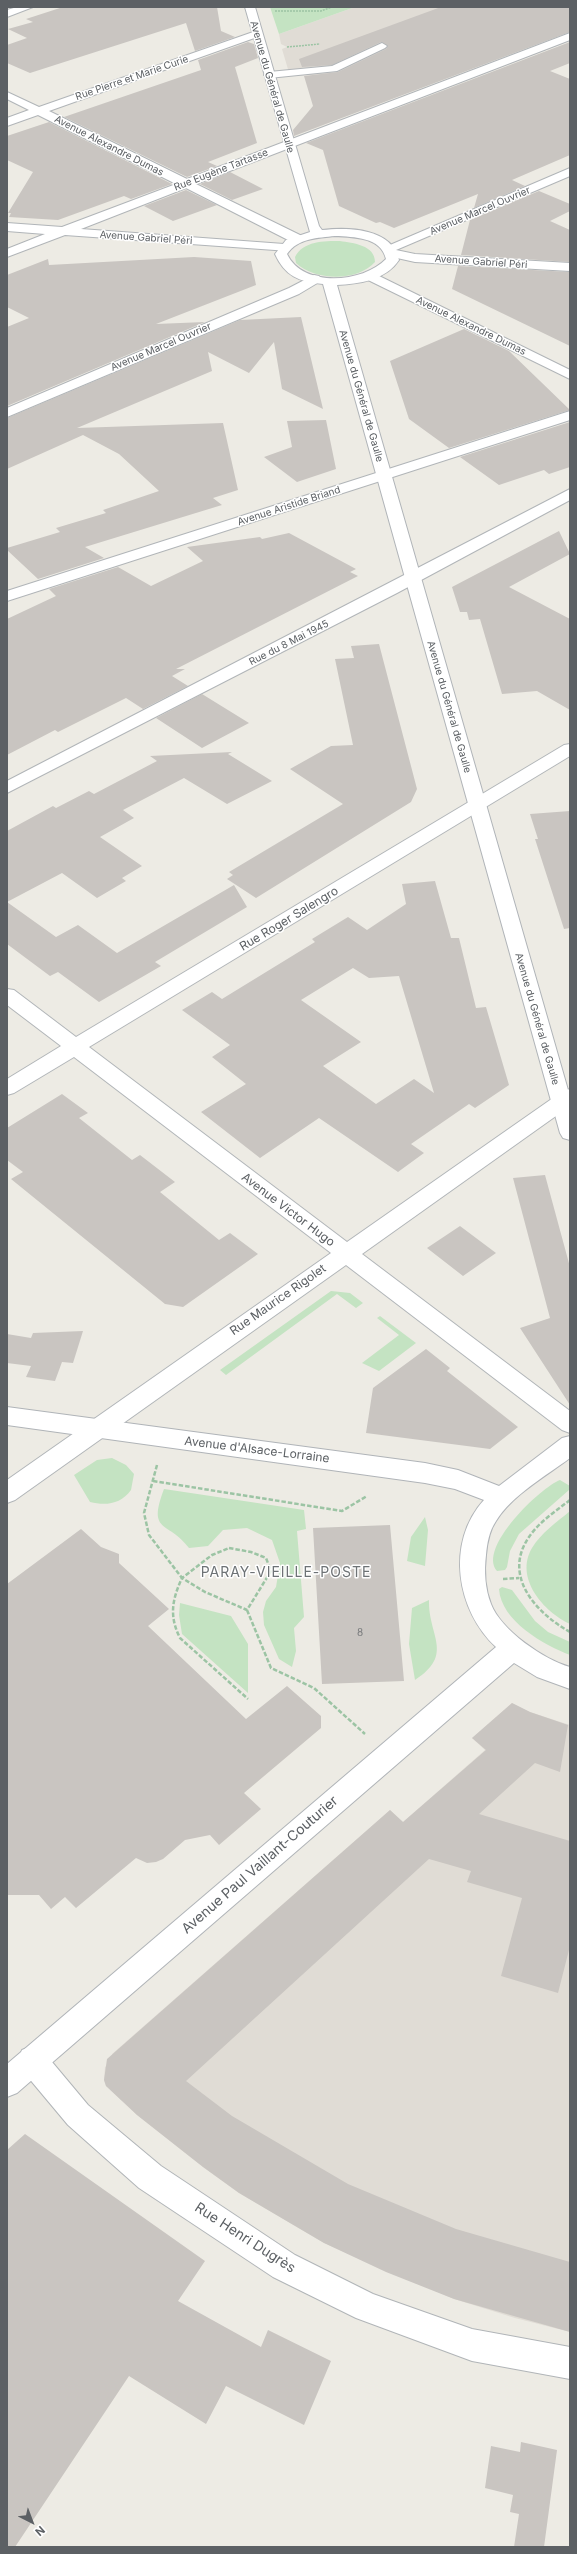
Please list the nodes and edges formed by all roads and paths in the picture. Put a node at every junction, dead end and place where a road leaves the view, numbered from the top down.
1 (28, 7) edge
2 (250, 7) edge
3 (332, 7) edge
4 (270, 10) dead end
5 (7, 14) edge
6 (256, 34) junction
7 (570, 36) edge
8 (320, 44) dead end
9 (382, 46) dead end
10 (262, 48) junction
11 (269, 74) junction
12 (7, 95) edge
13 (39, 111) junction
14 (7, 122) edge
15 (288, 144) junction
16 (570, 172) edge
17 (185, 184) junction
18 (7, 227) edge
19 (67, 231) junction
20 (318, 234) junction
21 (297, 239) junction
22 (284, 248) junction
23 (391, 251) junction
24 (7, 253) edge
25 (570, 268) edge
26 (371, 276) junction
27 (322, 280) junction
28 (570, 375) edge
29 (7, 413) edge
30 (570, 415) edge
31 (384, 476) junction
32 (570, 494) edge
33 (412, 578) junction
34 (7, 596) edge
35 (570, 749) edge
36 (7, 788) edge
37 (476, 806) junction
38 (7, 996) edge
39 (76, 1047) junction
40 (7, 1088) edge
41 (565, 1099) edge
42 (570, 1133) edge
43 (345, 1252) junction
44 (7, 1416) edge
45 (570, 1424) edge
46 (97, 1428) junction
47 (164, 1438) junction
48 (570, 1444) edge
49 (153, 1481) junction
50 (7, 1493) edge
51 (373, 1496) dead end
52 (503, 1498) junction
53 (570, 1500) edge
54 (182, 1578) junction
55 (247, 1610) junction
56 (570, 1632) edge
57 (514, 1647) junction
58 (570, 1678) edge
59 (248, 1699) dead end
60 (388, 1755) junction
61 (32, 2060) junction
62 (7, 2082) edge
63 (570, 2363) edge

1 - 5 street
2 - 6 street, Avenue du Général de Gaulle
3 - 4 path
6 - 10 street, Avenue du Général de Gaulle
6 - 13 street, Rue Pierre et Marie Curie
7 - 15 street, Rue Eugène Tartasse
8 - 10 path
9 - 11 lane
10 - 11 street, Avenue du Général de Gaulle
11 - 15 street, Avenue du Général de Gaulle
12 - 13 street, Avenue Alexandre Dumas
13 - 14 street, Rue Pierre et Marie Curie
13 - 17 street, Avenue Alexandre Dumas
15 - 17 street, Rue Eugène Tartasse
15 - 20 street, Avenue du Général de Gaulle
16 - 23 street, Avenue Marcel Ouvrier
17 - 19 street, Rue Eugène Tartasse
17 - 21 street, Avenue Alexandre Dumas
18 - 19 street, Avenue Gabriel Péri
19 - 22 street, Avenue Gabriel Péri
19 - 24 street, Rue Eugène Tartasse
20 - 21 street, Avenue Gabriel Péri
20 - 23 street, Avenue Gabriel Péri
21 - 22 street
22 - 27 street
23 - 25 street, Avenue Gabriel Péri
23 - 26 street
26 - 27 street
26 - 28 street, Avenue Alexandre Dumas
27 - 29 street, Avenue Marcel Ouvrier
27 - 31 street, Avenue du Général de Gaulle
30 - 31 street, Avenue Aristide Briand
31 - 33 street, Avenue du Général de Gaulle
31 - 34 street, Avenue Aristide Briand
32 - 33 street, Rue du 8 Mai 1945
33 - 36 street, Rue du 8 Mai 1945
33 - 37 street, Avenue du Général de Gaulle
35 - 37 street, Rue Roger Salengro
37 - 39 street, Rue Roger Salengro
37 - 41 street, Avenue du Général de Gaulle
38 - 39 street, Avenue Victor Hugo
39 - 40 street, Rue Roger Salengro
39 - 43 street, Avenue Victor Hugo
41 - 42 street, Avenue du Général de Gaulle
41 - 43 street, Rue Maurice Rigolet
43 - 45 street, Avenue Victor Hugo
43 - 46 street, Rue Maurice Rigolet
44 - 46 street, Avenue d'Alsace-Lorraine
46 - 47 street, Avenue d'Alsace-Lorraine
46 - 50 street, Rue Maurice Rigolet
47 - 49 path
47 - 52 street, Avenue d'Alsace-Lorraine
48 - 52 street
49 - 51 path
49 - 54 path
52 - 57 street
53 - 56 path
54 - 55 path
54 - 55 path
54 - 59 path
55 - 60 path
57 - 58 street
57 - 60 street, Avenue Paul Vaillant-Couturier
60 - 61 street, Avenue Paul Vaillant-Couturier
61 - 62 street, Avenue Paul Vaillant-Couturier
61 - 63 street, Rue Henri Dugrès

